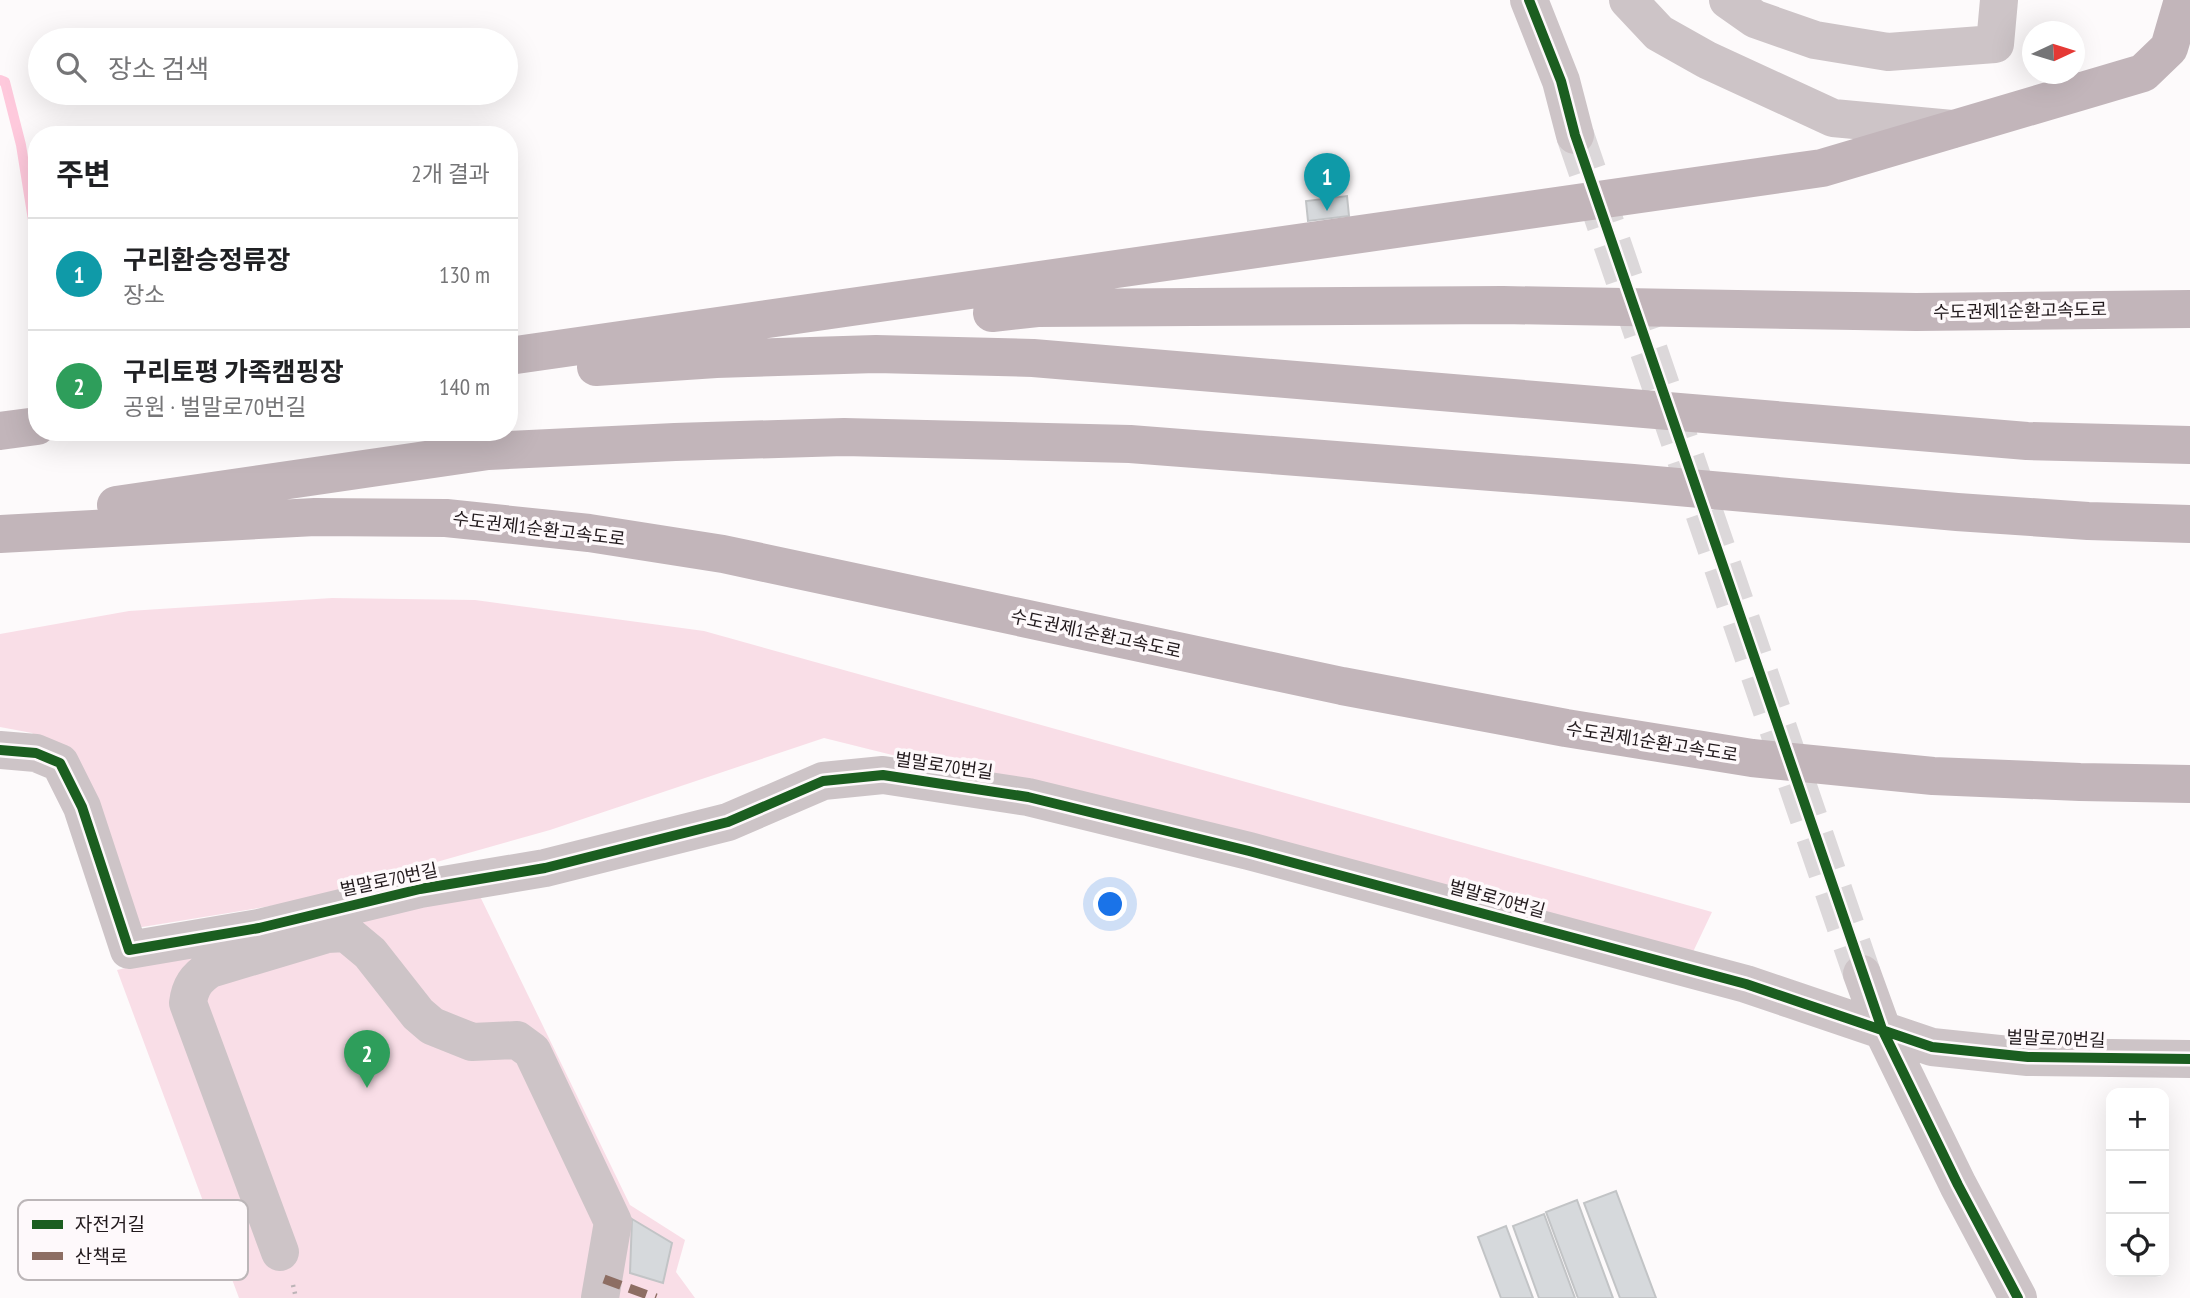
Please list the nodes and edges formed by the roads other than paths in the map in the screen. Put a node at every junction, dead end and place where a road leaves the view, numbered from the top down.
1 (1529, 0) edge
2 (1628, 0) edge
3 (1728, 0) edge
4 (1999, 0) edge
5 (2183, 0) edge
6 (1953, 130) junction
7 (1575, 135) tunnel mouth
8 (2190, 309) edge
9 (518, 355) edge
10 (518, 364) edge
11 (518, 372) edge
12 (28, 427) edge
13 (0, 431) edge
14 (2190, 445) edge
15 (0, 524) edge
16 (2190, 524) edge
17 (0, 534) edge
18 (0, 750) edge
19 (2190, 784) edge
20 (1862, 974) tunnel mouth
21 (1882, 1029) junction
22 (2190, 1059) edge
23 (280, 1252) dead end
24 (600, 1298) edge
25 (2018, 1298) edge

1 - 7 street
2 - 6 street
3 - 4 street
5 - 6 highway
6 - 9 highway
8 - 10 highway, 수도권제1순환고속도로
11 - 14 highway
12 - 13 highway
15 - 16 highway
17 - 19 highway, 수도권제1순환고속도로
18 - 21 street, 벌말로70번길
20 - 21 street
21 - 22 street, 벌말로70번길
21 - 25 street
23 - 24 street

